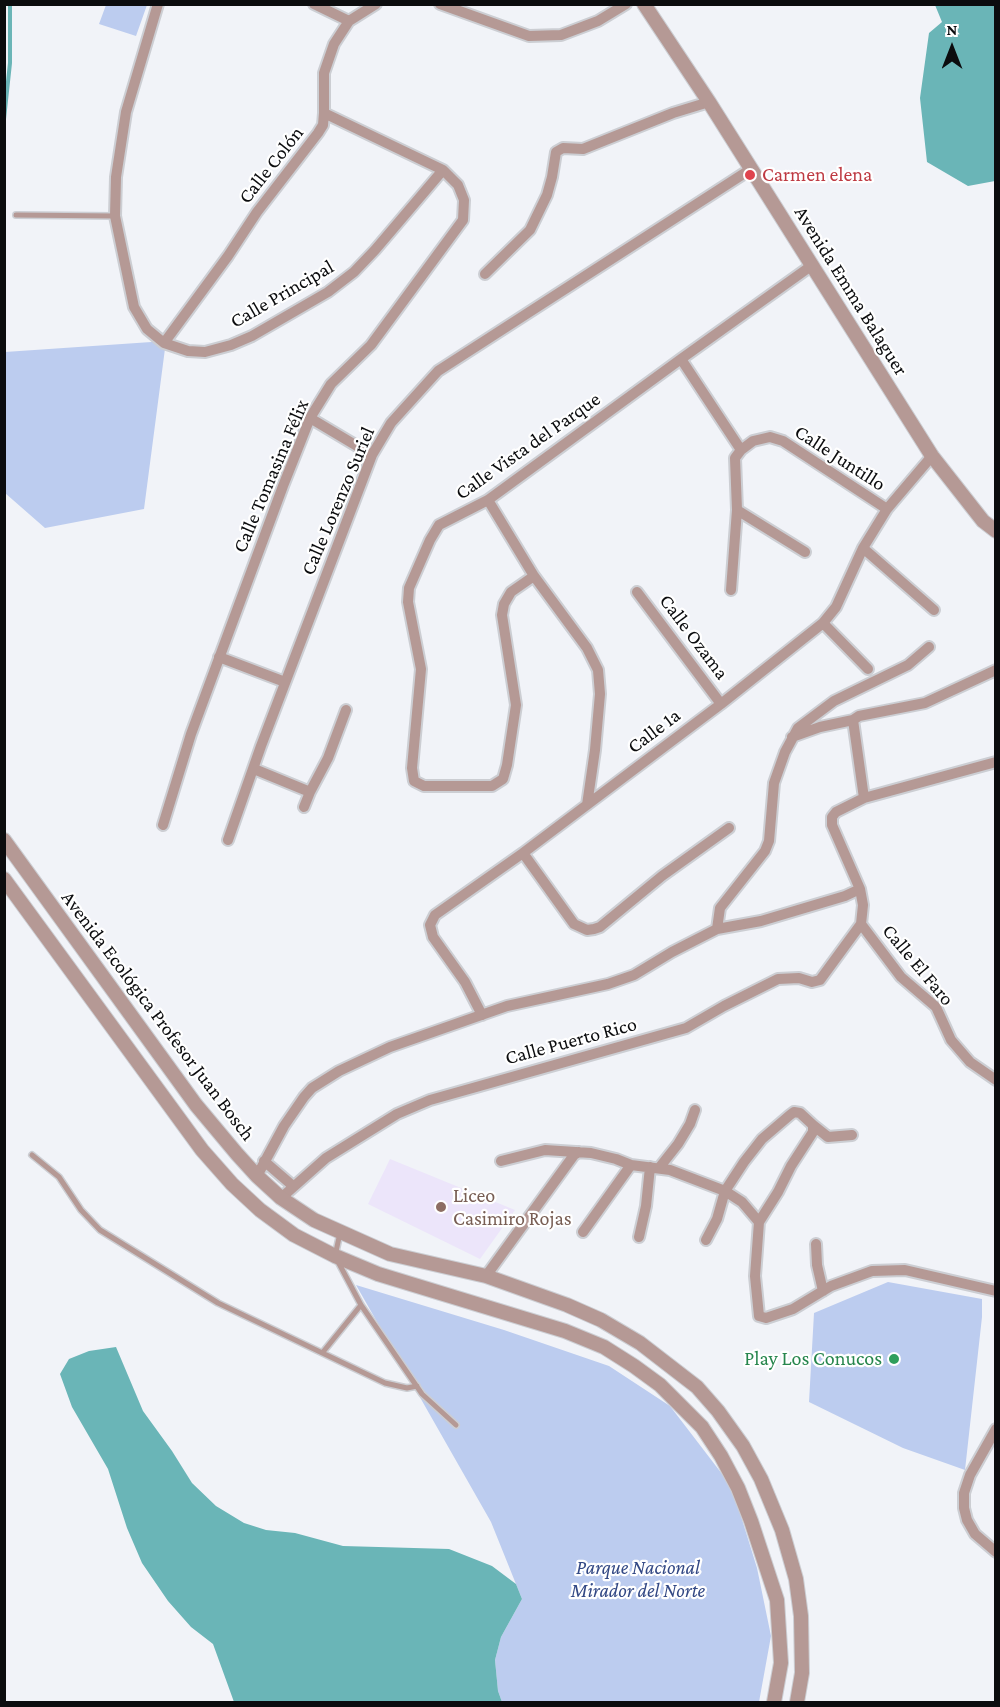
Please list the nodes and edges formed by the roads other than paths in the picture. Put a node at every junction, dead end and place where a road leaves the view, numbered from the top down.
1 (158, 4) edge
2 (314, 4) edge
3 (376, 4) edge
4 (441, 4) edge
5 (626, 4) edge
6 (644, 4) edge
7 (349, 21) junction
8 (709, 102) junction
9 (324, 112) junction
10 (752, 169) junction
11 (443, 170) junction
12 (16, 215) dead end
13 (114, 216) junction
14 (811, 266) junction
15 (485, 274) dead end
16 (164, 343) junction
17 (681, 359) junction
18 (310, 418) junction
19 (741, 450) junction
20 (372, 455) junction
21 (932, 456) junction
22 (488, 500) junction
23 (887, 509) junction
24 (737, 510) junction
25 (996, 531) edge
26 (863, 548) junction
27 (805, 552) dead end
28 (534, 576) junction
29 (731, 590) dead end
30 (638, 592) dead end
31 (934, 610) dead end
32 (823, 623) junction
33 (929, 647) dead end
34 (219, 657) junction
35 (868, 669) dead end
36 (996, 670) edge
37 (285, 682) junction
38 (721, 704) junction
39 (345, 710) dead end
40 (853, 720) junction
41 (792, 737) junction
42 (995, 765) edge
43 (254, 769) junction
44 (310, 792) junction
45 (864, 798) junction
46 (587, 805) junction
47 (304, 807) dead end
48 (163, 825) dead end
49 (729, 828) dead end
50 (4, 840) edge
51 (228, 840) dead end
52 (523, 853) junction
53 (30, 875) junction
54 (8, 883) edge
55 (860, 889) junction
56 (861, 924) junction
57 (717, 929) junction
58 (482, 1015) junction
59 (996, 1080) edge
60 (695, 1110) dead end
61 (813, 1125) junction
62 (852, 1135) dead end
63 (579, 1152) junction
64 (32, 1155) dead end
65 (264, 1161) junction
66 (501, 1161) dead end
67 (631, 1165) junction
68 (655, 1168) junction
69 (256, 1176) junction
70 (293, 1186) junction
71 (725, 1191) junction
72 (281, 1198) junction
73 (759, 1222) junction
74 (583, 1232) dead end
75 (340, 1233) junction
76 (639, 1237) dead end
77 (706, 1240) dead end
78 (816, 1244) dead end
79 (335, 1257) junction
80 (486, 1276) junction
81 (824, 1291) junction
82 (996, 1291) edge
83 (361, 1305) junction
84 (323, 1352) junction
85 (417, 1386) junction
86 (456, 1425) dead end
87 (996, 1429) edge
88 (996, 1552) edge
89 (774, 1702) edge
90 (797, 1702) edge

1 - 13 street, Calle Principal
2 - 7 street
3 - 7 street, Calle Colón
4 - 5 street
6 - 8 street, Avenida Emma Balaguer
7 - 9 street, Calle Colón
8 - 10 street, Avenida Emma Balaguer
8 - 15 street
9 - 11 street, Calle Tomasina Félix
9 - 16 street, Calle Colón
10 - 14 street, Avenida Emma Balaguer
10 - 20 street, Calle Lorenzo Suriel
11 - 16 street, Calle Principal
11 - 18 street, Calle Tomasina Félix
12 - 13 lane
13 - 16 street, Calle Principal
14 - 17 street, Calle Vista del Parque
14 - 21 street, Avenida Emma Balaguer
17 - 19 street
17 - 22 street, Calle Vista del Parque
18 - 20 street
18 - 34 street, Calle Tomasina Félix
19 - 23 street, Calle Juntillo
19 - 24 street
20 - 37 street, Calle Lorenzo Suriel
21 - 23 street, Calle 1a
21 - 25 street, Avenida Emma Balaguer
22 - 28 street
22 - 28 street, Calle Vista del Parque
23 - 26 street, Calle 1a
24 - 27 street
24 - 29 street
26 - 31 street
26 - 32 street, Calle 1a
28 - 46 street
30 - 38 street, Calle Ozama
32 - 35 street
32 - 38 street, Calle 1a
33 - 41 street
34 - 37 street
34 - 48 street, Calle Tomasina Félix
36 - 40 street
37 - 43 street, Calle Lorenzo Suriel
38 - 46 street, Calle 1a
39 - 44 street
40 - 41 street
40 - 45 street
41 - 57 street
42 - 45 street
43 - 44 street
43 - 51 street, Calle Lorenzo Suriel
44 - 47 street
45 - 55 street
46 - 52 street, Calle 1a
49 - 52 street
50 - 53 street, Avenida Ecológica Profesor Juan Bosch
52 - 58 street, Calle 1a
53 - 54 street
53 - 69 street, Avenida Ecológica Profesor Juan Bosch
54 - 79 street, Avenida Ecológica Profesor Juan Bosch
55 - 56 street
55 - 57 street
56 - 59 street, Calle El Faro
56 - 70 street, Calle Puerto Rico
57 - 58 street
58 - 65 street
60 - 68 street
61 - 62 street
61 - 71 street
61 - 73 street
63 - 66 street
63 - 67 street
63 - 80 street
64 - 84 lane
65 - 69 street
65 - 70 street
67 - 68 street
67 - 74 street
68 - 71 street
68 - 76 street
69 - 72 street, Avenida Ecológica Profesor Juan Bosch
70 - 72 street, Calle Puerto Rico
71 - 73 street
71 - 77 street
72 - 75 street, Avenida Ecológica Profesor Juan Bosch
73 - 81 street
75 - 79 lane
75 - 80 street, Avenida Ecológica Profesor Juan Bosch
78 - 81 street
79 - 83 lane
79 - 89 street, Avenida Ecológica Profesor Juan Bosch
80 - 90 street, Avenida Ecológica Profesor Juan Bosch
81 - 82 street
83 - 84 lane
83 - 85 lane
84 - 85 lane
85 - 86 lane
87 - 88 street

